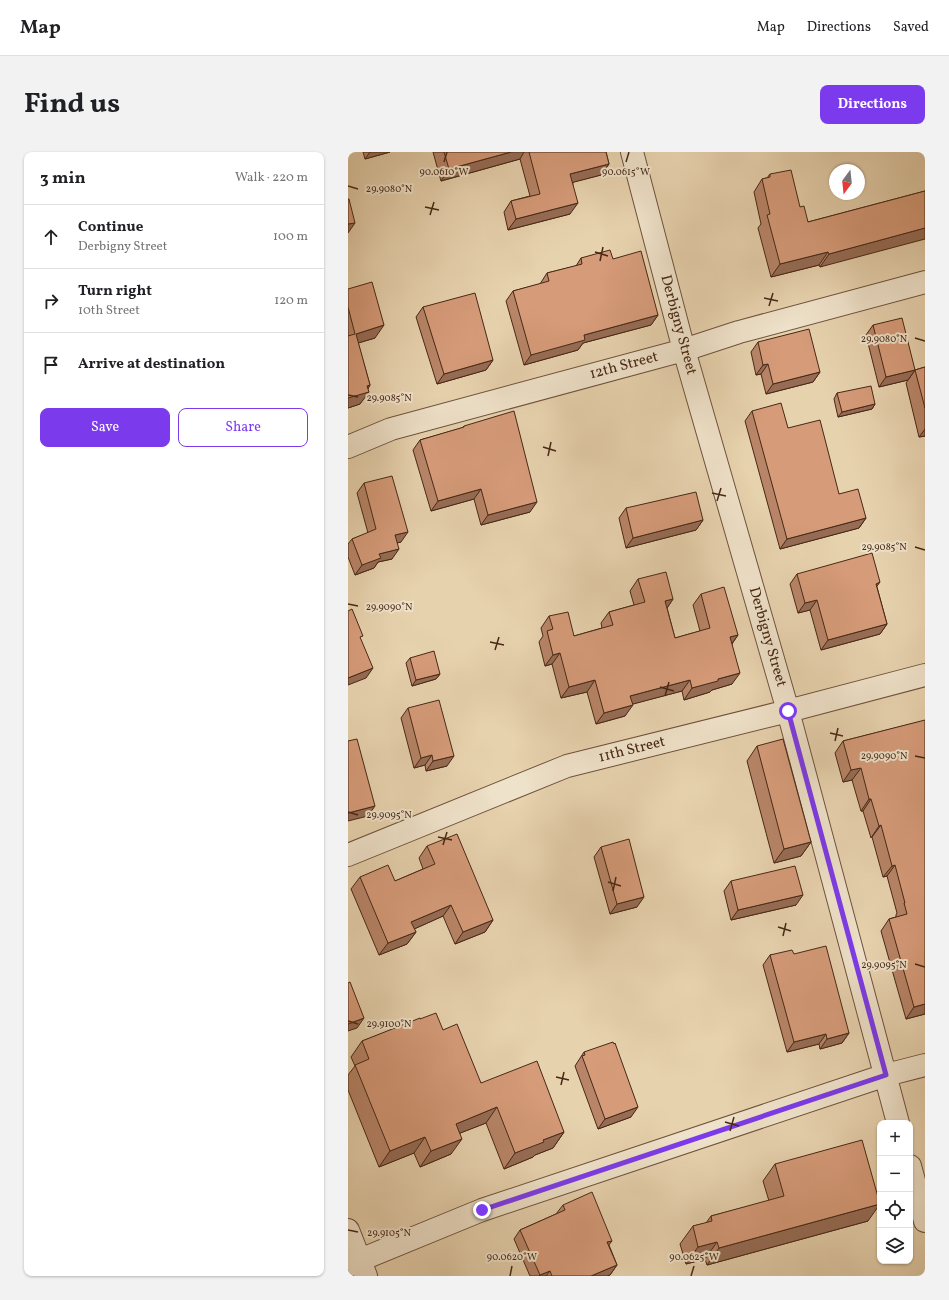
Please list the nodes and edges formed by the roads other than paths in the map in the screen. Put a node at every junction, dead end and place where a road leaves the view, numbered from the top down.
1 (632, 152) edge
2 (925, 282) edge
3 (684, 350) junction
4 (348, 447) edge
5 (925, 675) edge
6 (788, 711) junction
7 (348, 855) edge
8 (925, 1065) edge
9 (886, 1075) junction
10 (897, 1120) edge
11 (913, 1177) edge
12 (925, 1221) edge
13 (348, 1230) edge
14 (358, 1267) edge

1 - 3 street, Derbigny Street
2 - 3 street, 12th Street
3 - 4 street, 12th Street
3 - 6 street, Derbigny Street
5 - 6 street, 11th Street
6 - 7 street, 11th Street
6 - 9 street, Derbigny Street
8 - 9 street
9 - 10 street, Derbigny Street
9 - 14 street
11 - 12 street
13 - 14 street

